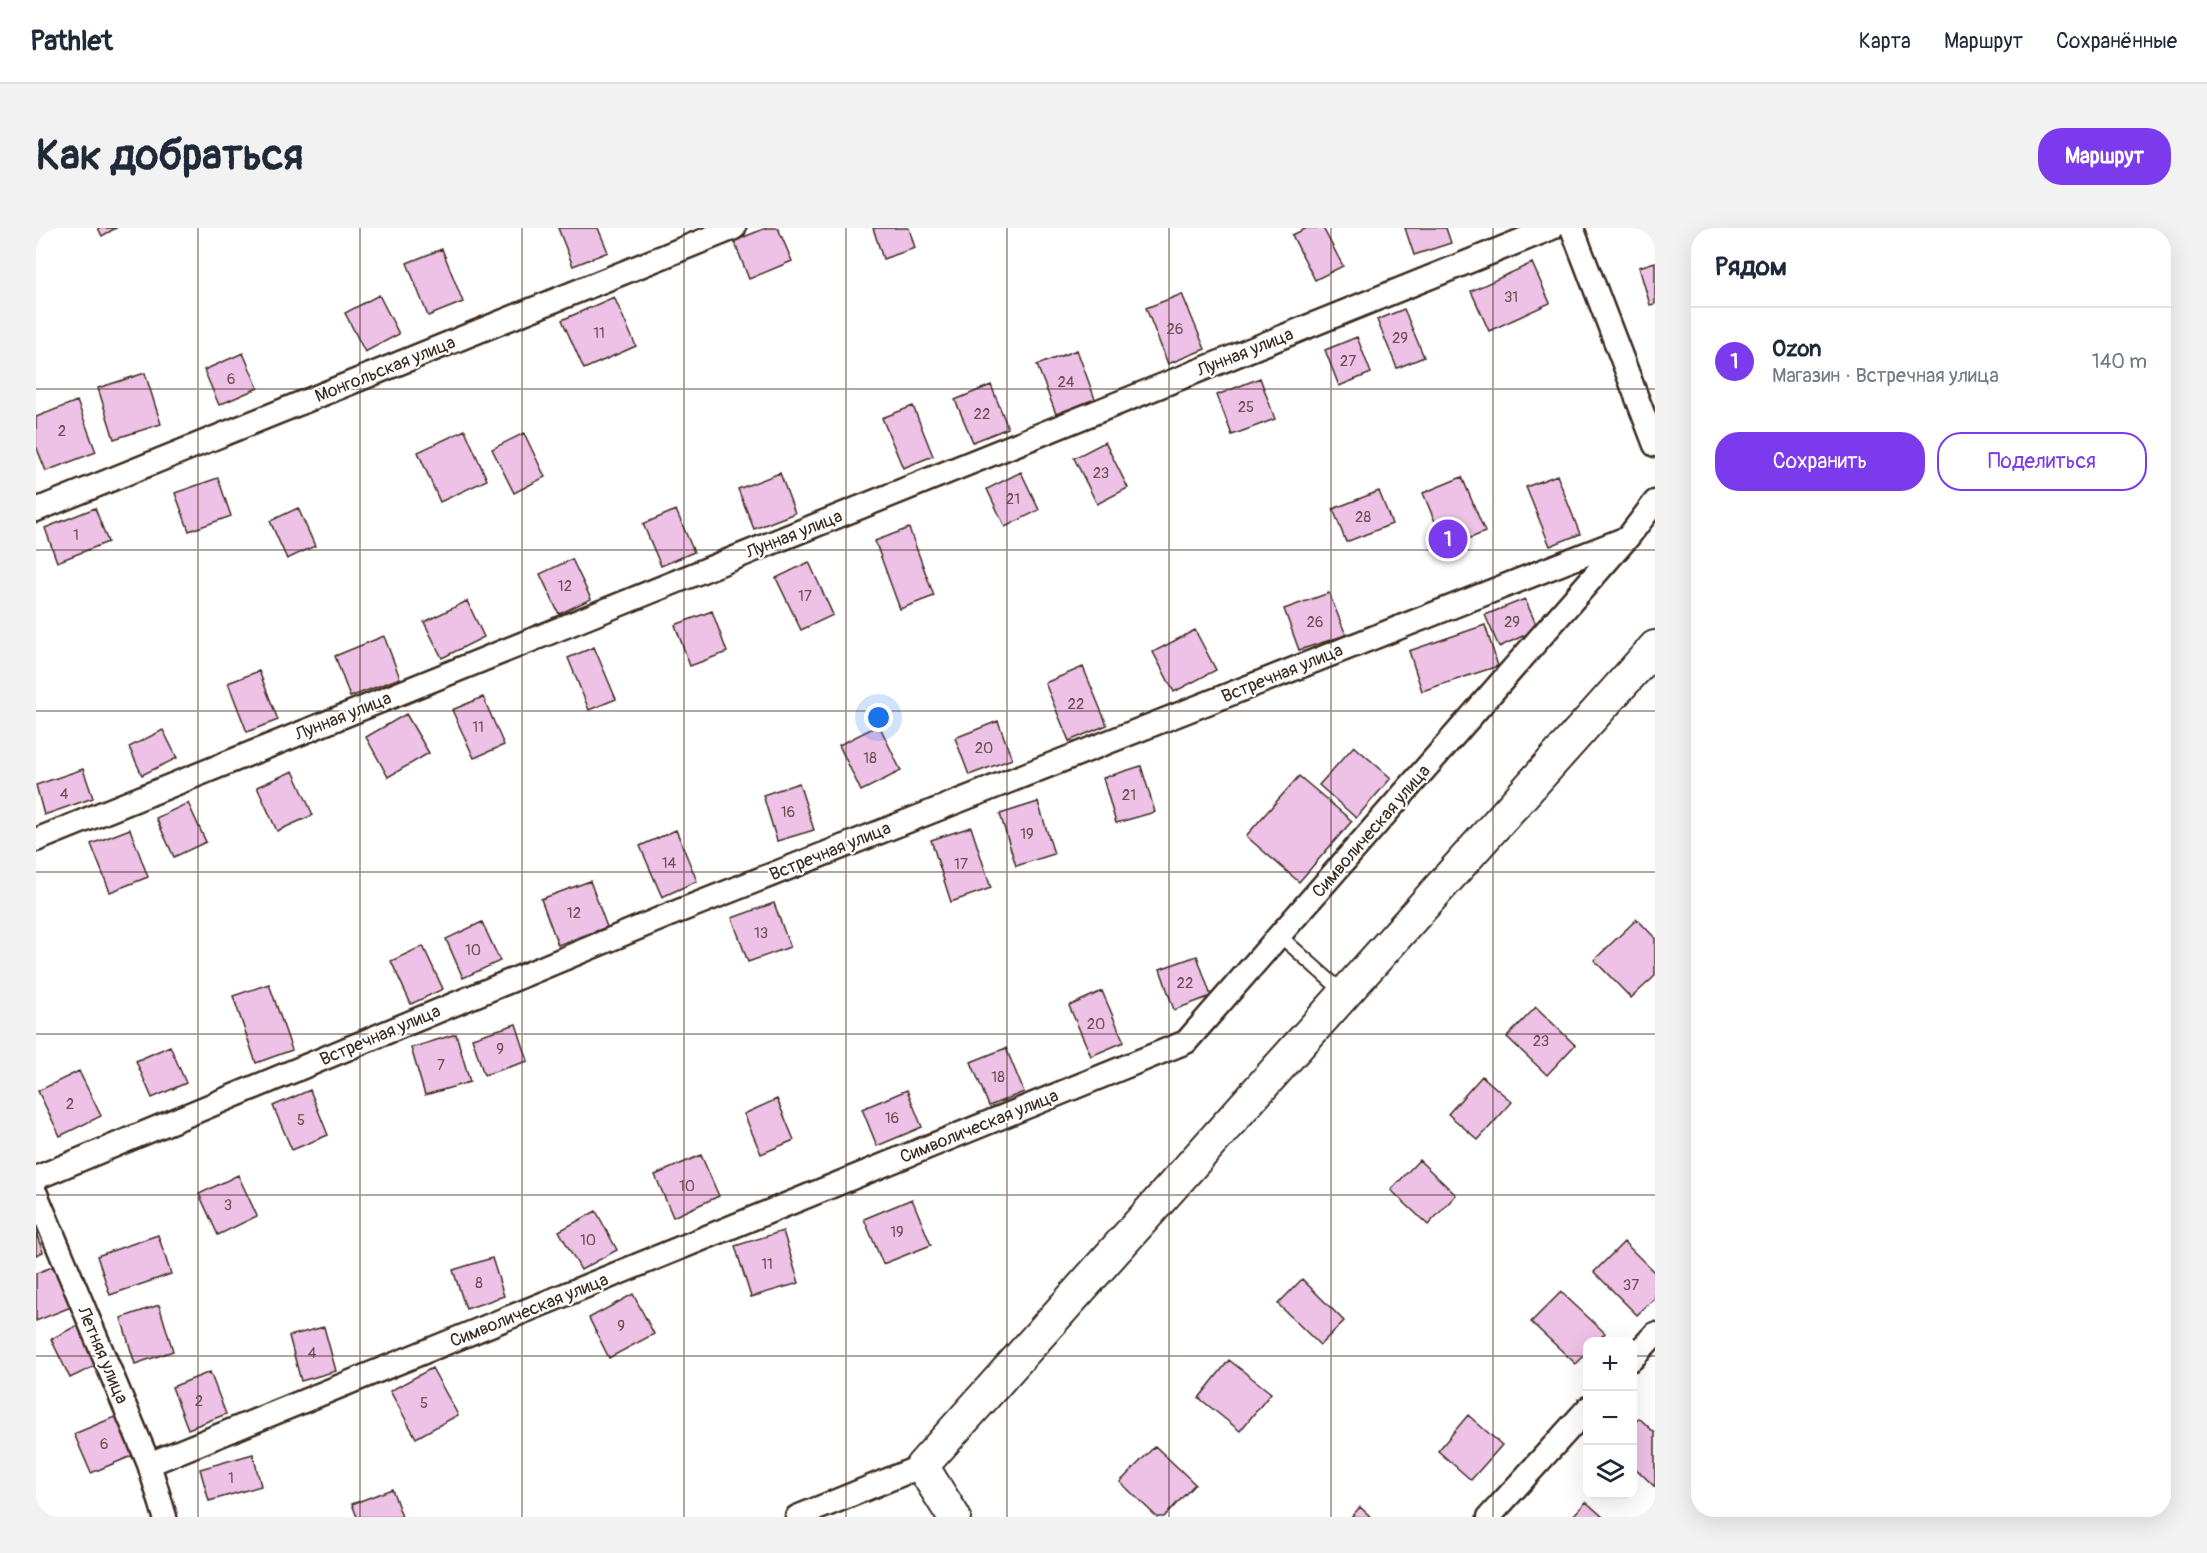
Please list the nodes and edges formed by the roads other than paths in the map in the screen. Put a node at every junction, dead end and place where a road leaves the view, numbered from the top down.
1 (734, 228) edge
2 (1552, 228) edge
3 (1572, 228) edge
4 (1655, 445) edge
5 (1655, 502) edge
6 (36, 510) edge
7 (1629, 536) junction
8 (1655, 648) edge
9 (36, 840) edge
10 (1279, 935) junction
11 (1345, 994) junction
12 (36, 1178) edge
13 (36, 1194) edge
14 (1655, 1334) edge
15 (1637, 1354) edge
16 (1583, 1412) edge
17 (149, 1464) junction
18 (921, 1466) junction
19 (165, 1517) edge
20 (797, 1517) edge
21 (954, 1517) edge
22 (1489, 1517) edge

1 - 6 street, Монгольская улица
2 - 9 street, Лунная улица
3 - 4 street
5 - 7 street, Символическая улица
7 - 10 street, Символическая улица
7 - 12 street, Встречная улица
8 - 11 street
10 - 11 lane
10 - 17 street, Символическая улица
11 - 18 street
13 - 17 street, Летняя улица
14 - 15 street
16 - 22 street
17 - 19 street, Летняя улица
18 - 20 street
18 - 21 street

